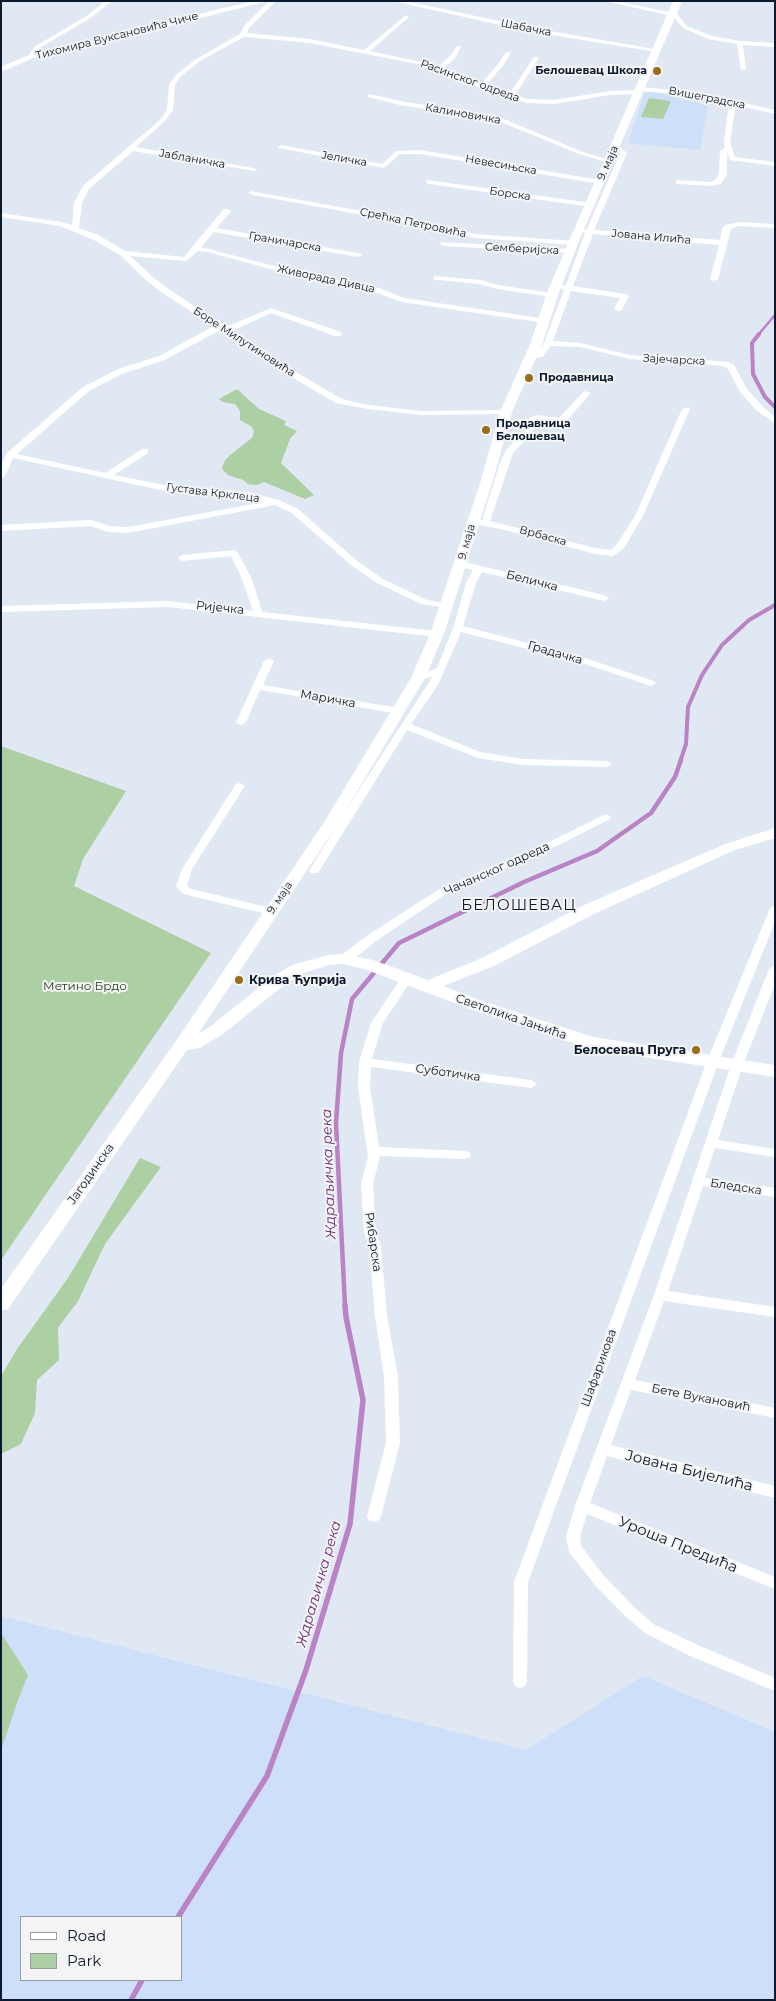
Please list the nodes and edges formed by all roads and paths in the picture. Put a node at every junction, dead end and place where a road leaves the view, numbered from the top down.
1 (109, 1) edge
2 (265, 1) edge
3 (273, 1) edge
4 (396, 1) edge
5 (607, 1) edge
6 (678, 1) edge
7 (244, 5) junction
8 (261, 14) junction
9 (671, 14) junction
10 (406, 17) dead end
11 (243, 35) junction
12 (740, 43) junction
13 (775, 44) edge
14 (459, 47) dead end
15 (657, 50) junction
16 (366, 51) junction
17 (508, 53) dead end
18 (31, 56) junction
19 (536, 58) dead end
20 (440, 68) junction
21 (743, 69) dead end
22 (1, 70) edge
23 (482, 86) junction
24 (638, 90) junction
25 (370, 96) dead end
26 (510, 96) junction
27 (733, 102) junction
28 (775, 112) edge
29 (616, 146) junction
30 (130, 148) junction
31 (281, 148) dead end
32 (728, 150) junction
33 (401, 151) joint
34 (609, 161) junction
35 (775, 164) edge
36 (253, 170) dead end
37 (430, 182) dead end
38 (600, 182) junction
39 (679, 182) dead end
40 (253, 193) dead end
41 (591, 205) junction
42 (227, 211) dead end
43 (1, 216) edge
44 (775, 226) edge
45 (75, 228) junction
46 (212, 229) junction
47 (578, 239) junction
48 (723, 243) junction
49 (444, 244) dead end
50 (196, 249) junction
51 (123, 253) junction
52 (358, 255) dead end
53 (437, 278) dead end
54 (714, 279) dead end
55 (559, 290) junction
56 (618, 309) dead end
57 (544, 321) junction
58 (224, 328) junction
59 (338, 334) dead end
60 (548, 343) junction
61 (530, 357) junction
62 (587, 393) dead end
63 (686, 410) dead end
64 (506, 412) junction
65 (775, 421) edge
66 (145, 450) dead end
67 (7, 458) edge
68 (1, 476) edge
69 (106, 476) junction
70 (276, 502) junction
71 (479, 522) junction
72 (1, 528) edge
73 (182, 558) dead end
74 (460, 564) junction
75 (479, 568) junction
76 (604, 598) dead end
77 (446, 606) junction
78 (1, 610) edge
79 (258, 613) junction
80 (458, 628) junction
81 (437, 634) junction
82 (269, 661) dead end
83 (441, 670) junction
84 (418, 678) junction
85 (652, 683) dead end
86 (257, 687) junction
87 (399, 711) junction
88 (240, 722) dead end
89 (407, 726) junction
90 (607, 764) dead end
91 (240, 786) dead end
92 (606, 817) dead end
93 (341, 826) junction
94 (326, 831) junction
95 (775, 833) edge
96 (314, 871) dead end
97 (775, 908) edge
98 (271, 912) junction
99 (342, 959) junction
100 (775, 969) edge
101 (462, 972) junction
102 (403, 976) junction
103 (772, 983) edge
104 (428, 986) junction
105 (462, 1000) junction
106 (182, 1045) junction
107 (713, 1061) junction
108 (365, 1062) junction
109 (737, 1066) junction
110 (775, 1071) edge
111 (531, 1084) dead end
112 (712, 1143) junction
113 (374, 1151) junction
114 (775, 1153) edge
115 (466, 1155) dead end
116 (698, 1181) junction
117 (775, 1193) edge
118 (660, 1294) junction
119 (1, 1304) edge
120 (775, 1312) edge
121 (627, 1384) junction
122 (775, 1412) edge
123 (603, 1450) junction
124 (775, 1492) edge
125 (582, 1506) junction
126 (374, 1516) dead end
127 (775, 1583) edge
128 (520, 1681) dead end
129 (775, 1685) edge

1 - 18 street
2 - 7 street, Тихомира Вуксановића Чиче
3 - 8 street
4 - 15 street, Шабачка
5 - 9 street
6 - 9 main road, 9. маја
7 - 8 street
7 - 18 street, Тихомира Вуксановића Чиче
8 - 11 street
9 - 12 street
9 - 15 main road, 9. маја
10 - 16 street
11 - 16 street, Расинског одреда
11 - 30 street
12 - 13 street
12 - 21 street
14 - 20 street
15 - 24 main road, 9. маја
16 - 20 street, Расинског одреда
17 - 23 street
18 - 22 street, Тихомира Вуксановића Чиче
19 - 26 street
20 - 23 street, Расинског одреда
23 - 26 street, Расинског одреда
24 - 26 street, Расинског одреда
24 - 27 street, Вишеградска
24 - 29 main road, 9. маја
25 - 34 street, Калиновичка
27 - 28 street, Вишеградска
27 - 32 street
29 - 34 main road, 9. маја
29 - 47 street
30 - 36 street, Јабланичка
30 - 45 street
31 - 33 street, Јеличка
32 - 35 street
32 - 39 street
33 - 38 street, Невесињска
34 - 38 main road, 9. маја
37 - 41 street, Борска
38 - 41 main road, 9. маја
40 - 47 street, Срећка Петровића
41 - 47 main road, 9. маја
42 - 46 street
43 - 45 street, Боре Милутиновића
44 - 48 street
45 - 51 street, Боре Милутиновића
46 - 50 street
46 - 52 street, Граничарска
47 - 48 street, Јована Илића
47 - 49 street, Семберијска
47 - 55 main road, 9. маја
47 - 55 street
48 - 54 street
50 - 51 street
50 - 57 street, Живорада Дивца
51 - 58 street, Боре Милутиновића
53 - 55 street
55 - 56 street
55 - 57 main road, 9. маја
55 - 60 street
57 - 61 main road, 9. маја
58 - 59 street
58 - 64 street, Боре Милутиновића
58 - 67 street
60 - 61 street
60 - 65 street, Зајечарска
61 - 64 main road, 9. маја
62 - 71 street
63 - 71 street, Врбаска
64 - 71 main road, 9. маја
66 - 69 street
67 - 68 street
67 - 69 street, Густава Крклеца
69 - 70 street, Густава Крклеца
70 - 72 street
70 - 77 street, Густава Крклеца
71 - 74 main road, 9. маја
73 - 79 street
74 - 75 street, Беличка
74 - 77 main road, 9. маја
75 - 76 street, Беличка
75 - 80 street
77 - 81 main road, 9. маја
78 - 79 street, Ријечка
79 - 81 street, Ријечка
80 - 83 street
80 - 85 street, Градачка
81 - 84 main road, 9. маја
82 - 86 street
83 - 84 street
83 - 89 street
84 - 87 main road, 9. маја
86 - 87 street, Маричка
86 - 88 street
87 - 94 main road, 9. маја
89 - 90 street
89 - 93 street
91 - 98 street
92 - 99 street, Чачанског одреда
93 - 94 street
93 - 96 street
94 - 98 main road, 9. маја
95 - 101 main road
97 - 107 street, Шафарикова
98 - 106 main road, 9. маја
99 - 102 main road, Светолика Јањића
99 - 106 main road
100 - 103 street
101 - 104 main road
101 - 105 main road
102 - 104 main road, Светолика Јањића
102 - 108 street, Рибарска
103 - 109 street
104 - 105 main road, Светолика Јањића
105 - 107 main road, Светолика Јањића
106 - 119 main road, Јагодинска
107 - 109 main road, Светолика Јањића
107 - 128 street, Шафарикова
108 - 111 street, Суботичка
108 - 113 street, Рибарска
109 - 110 main road, Светолика Јањића
109 - 112 street
112 - 114 street
112 - 116 street
113 - 115 street
113 - 126 street, Рибарска
116 - 117 street, Бледска
116 - 118 street
118 - 120 street
118 - 121 street
121 - 122 street, Бете Вукановић
121 - 123 street
123 - 124 street, Јована Бијелића
123 - 125 street
125 - 127 street, Уроша Предића
125 - 129 street

